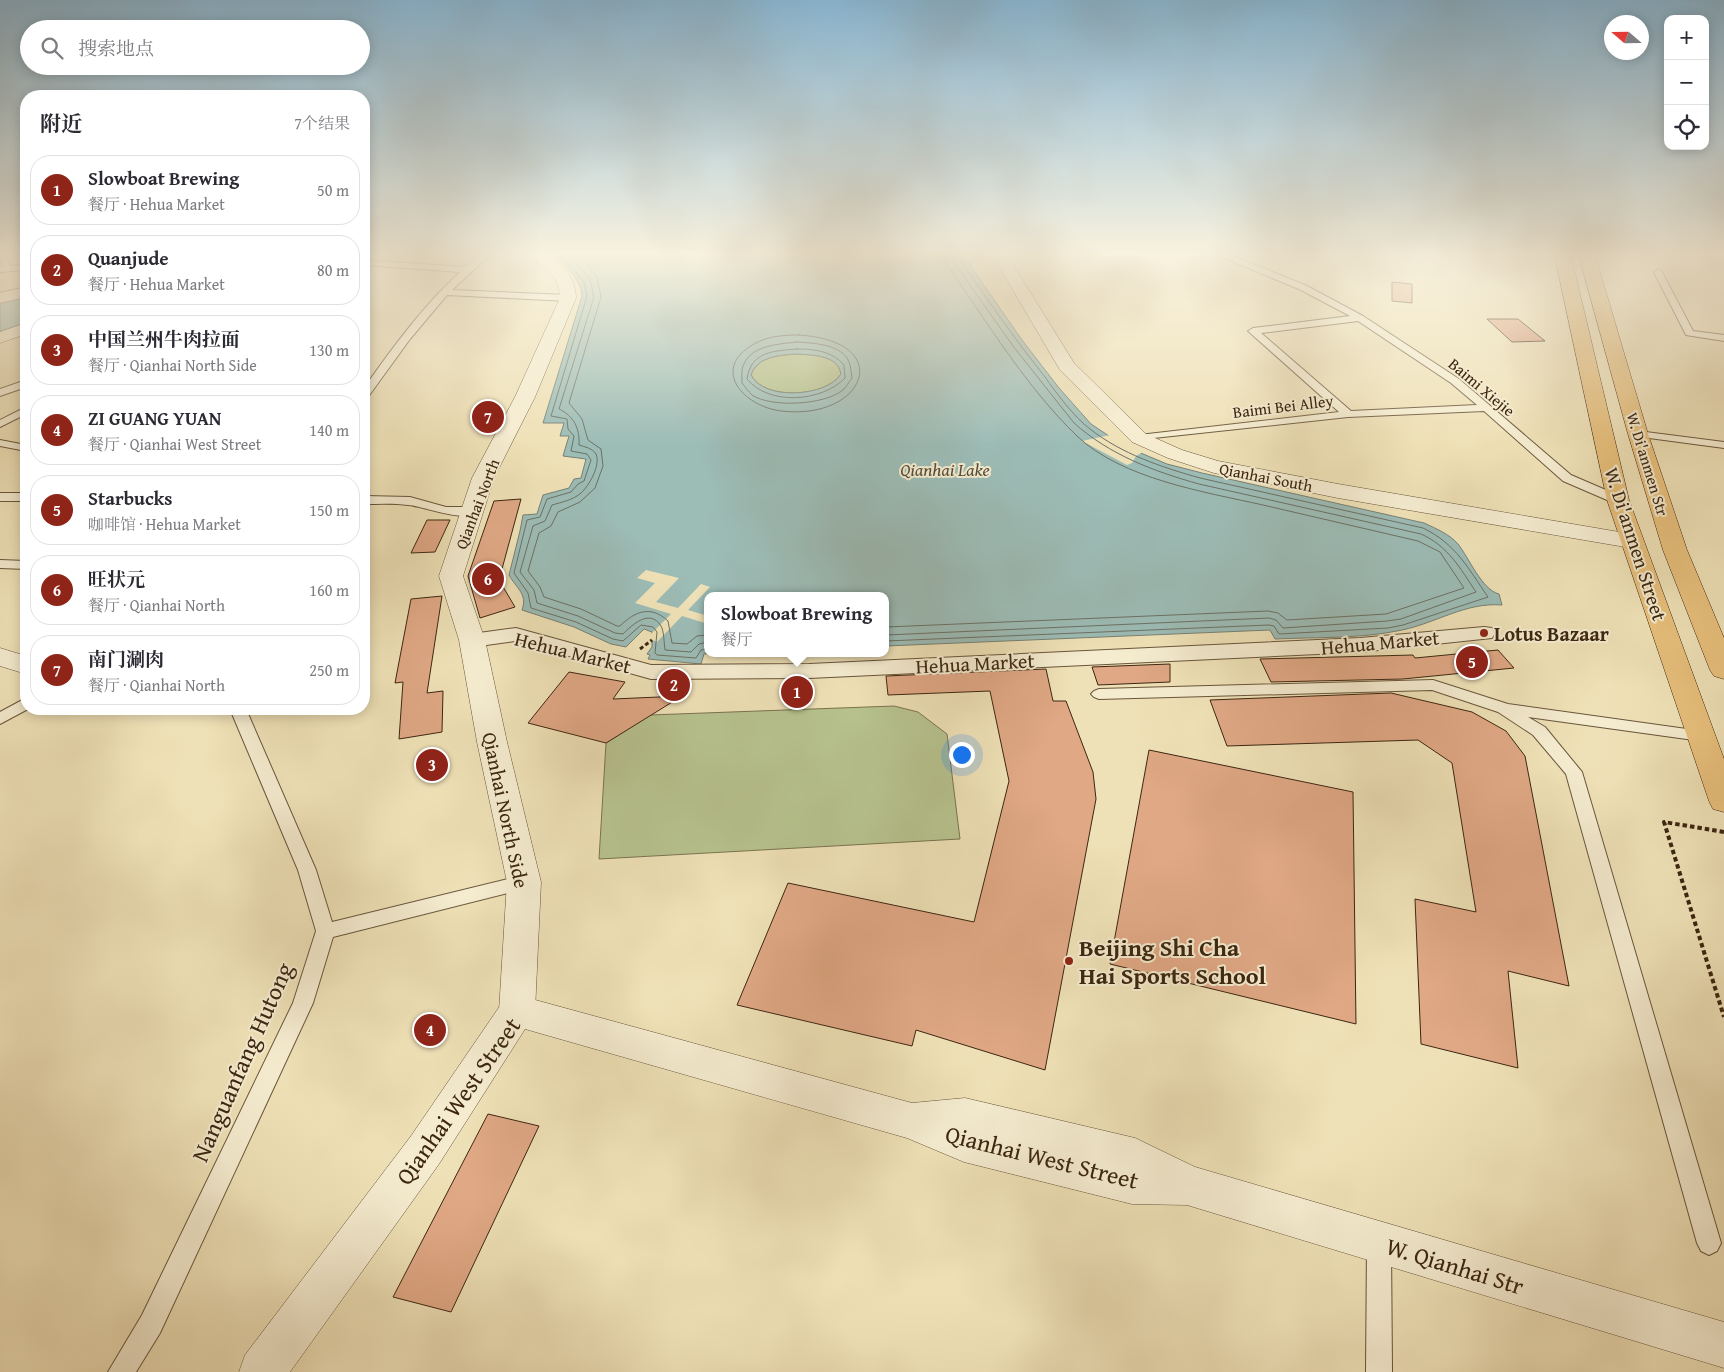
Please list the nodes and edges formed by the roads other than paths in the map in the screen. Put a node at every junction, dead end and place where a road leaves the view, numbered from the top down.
1 (423, 316) edge
2 (560, 316) edge
3 (1037, 316) edge
4 (1356, 316) edge
5 (1576, 316) edge
6 (1604, 316) edge
7 (1680, 316) edge
8 (1360, 318) junction
9 (20, 330) edge
10 (0, 338) edge
11 (1724, 338) edge
12 (20, 385) edge
13 (370, 386) edge
14 (13, 388) junction
15 (20, 390) edge
16 (0, 393) edge
17 (1486, 408) junction
18 (20, 413) edge
19 (1348, 414) junction
20 (0, 424) edge
21 (1638, 434) junction
22 (1139, 438) junction
23 (0, 443) edge
24 (1724, 445) edge
25 (20, 447) edge
26 (0, 497) edge
27 (20, 497) edge
28 (370, 500) edge
29 (1618, 500) junction
30 (471, 511) junction
31 (1631, 541) junction
32 (0, 564) edge
33 (20, 564) edge
34 (1484, 632) dead end
35 (472, 640) junction
36 (0, 656) edge
37 (20, 664) edge
38 (1724, 670) edge
39 (1099, 694) dead end
40 (20, 707) edge
41 (1503, 708) junction
42 (241, 715) edge
43 (0, 719) edge
44 (1701, 736) junction
45 (1724, 801) edge
46 (524, 882) junction
47 (325, 931) junction
48 (517, 1011) junction
49 (1186, 1185) joint
50 (1379, 1243) junction
51 (1709, 1243) dead end
52 (1724, 1345) edge
53 (121, 1372) edge
54 (262, 1372) edge
55 (1379, 1372) edge

1 - 13 lane
2 - 30 street, Qianhai North
3 - 22 street, Qianhai South
4 - 8 lane, Baimi Xiejie
5 - 29 main road, W. Di'anmen Street
6 - 21 main road, W. Di'anmen Str
7 - 11 lane
8 - 17 lane, Baimi Xiejie
8 - 19 lane, Baimi Bei Alley
9 - 10 street
12 - 14 lane
14 - 15 lane
14 - 16 lane
17 - 19 lane
17 - 29 lane, Baimi Xiejie
18 - 20 lane
19 - 22 lane, Baimi Bei Alley
21 - 24 lane
21 - 38 main road, W. Di'anmen Str
22 - 31 street, Qianhai South
23 - 25 lane
26 - 27 lane
28 - 30 lane
29 - 31 main road, W. Di'anmen Street
30 - 35 street, Qianhai North
31 - 44 main road, W. Di'anmen Street
32 - 33 lane
34 - 35 street, Hehua Market
35 - 46 street, Qianhai North Side
36 - 37 street
39 - 41 lane
40 - 43 lane
41 - 44 lane
41 - 51 lane
42 - 47 lane
44 - 45 main road, W. Di'anmen Street
46 - 47 lane
46 - 48 street, Qianhai North Side
47 - 53 lane, Nanguanfang Hutong
48 - 49 street, Qianhai West Street
48 - 54 street, Qianhai West Street
49 - 50 street, W. Qianhai Str
50 - 52 street, W. Qianhai Str
50 - 55 lane

